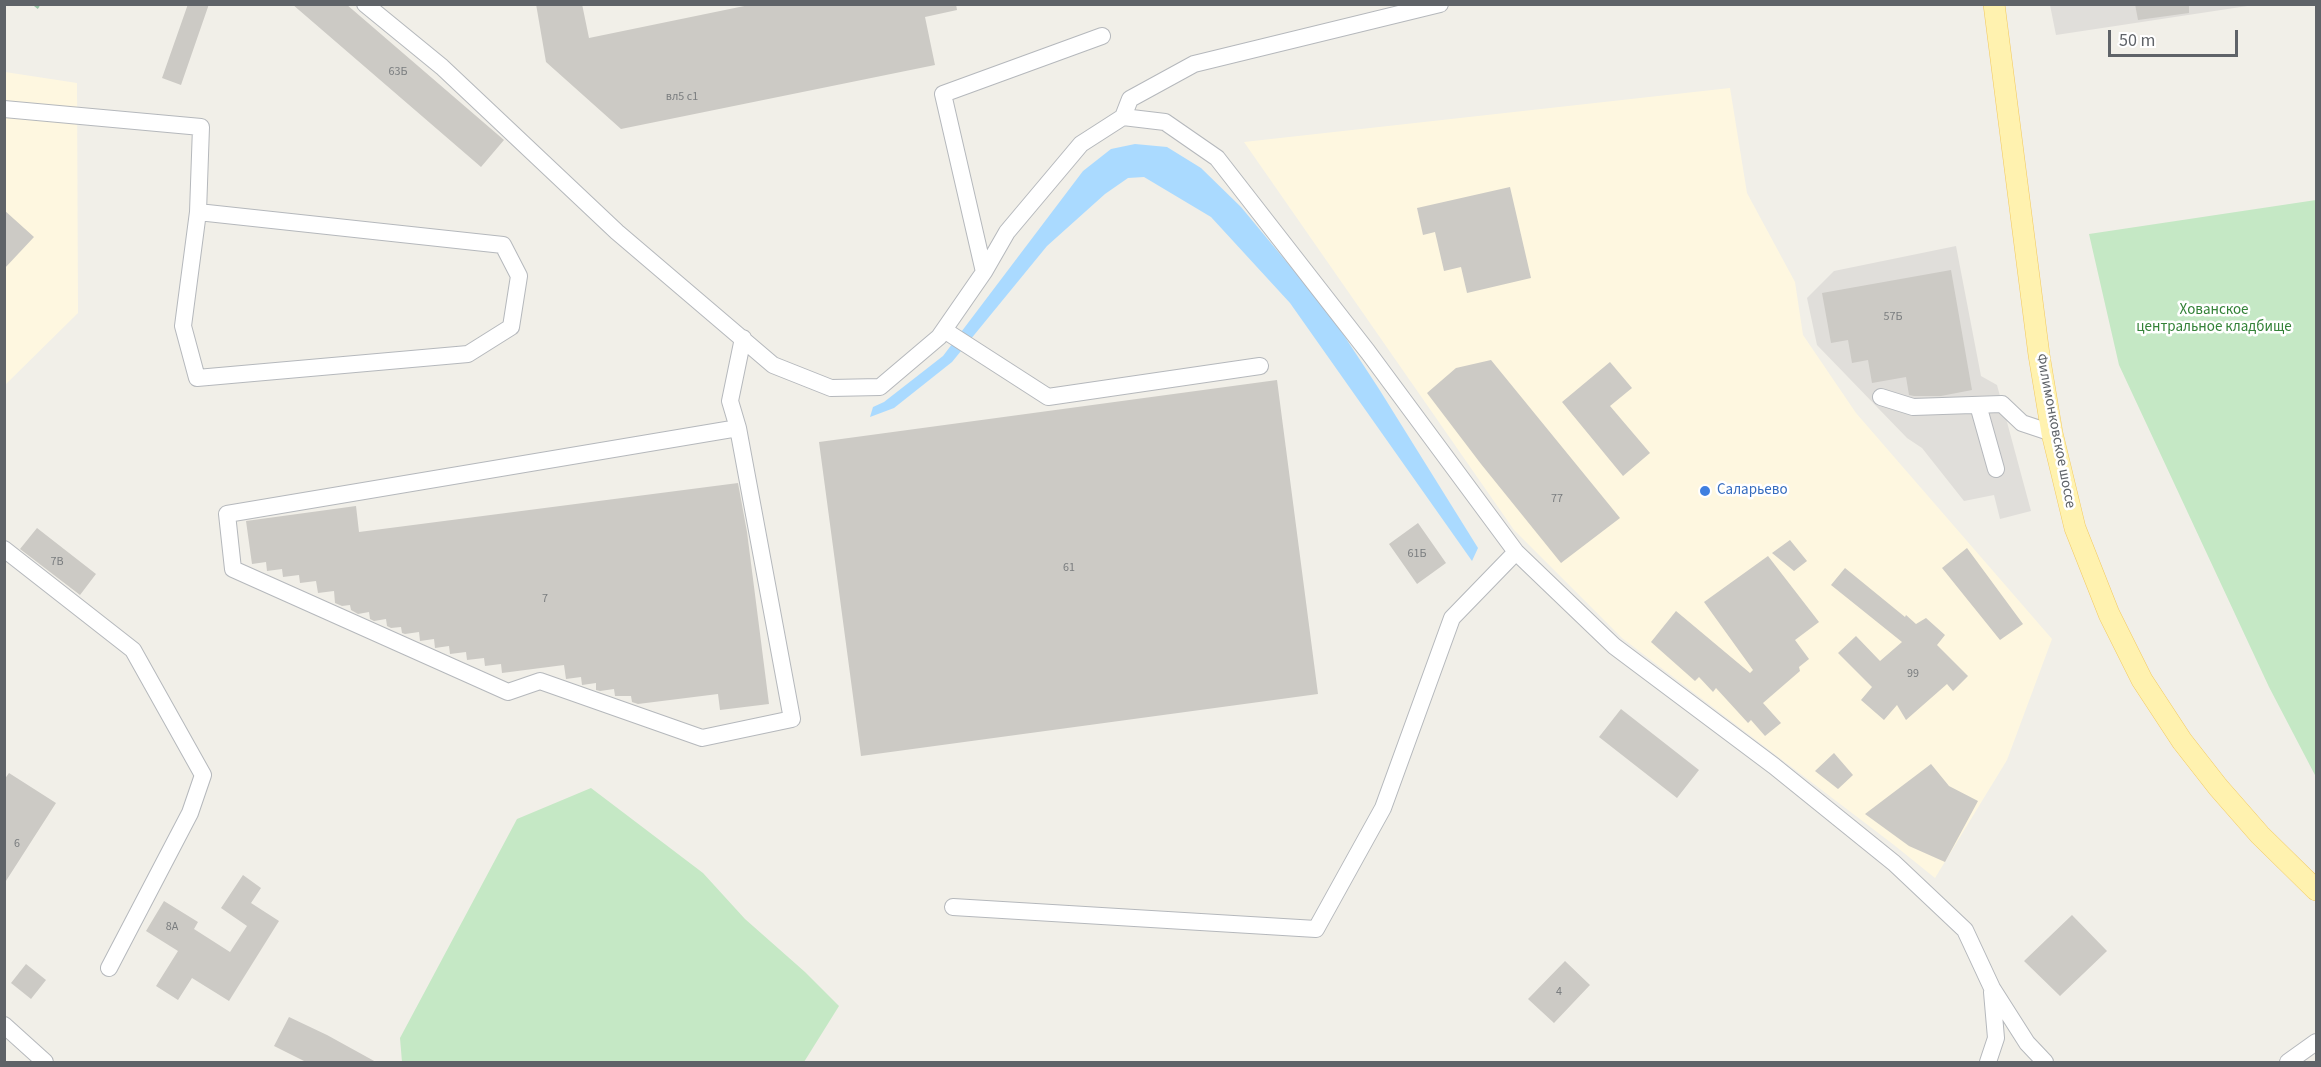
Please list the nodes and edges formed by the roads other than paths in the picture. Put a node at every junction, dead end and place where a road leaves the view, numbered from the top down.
1 (366, 4) edge
2 (1440, 4) edge
3 (1994, 4) edge
4 (1102, 36) dead end
5 (4, 110) edge
6 (1123, 117) junction
7 (198, 212) junction
8 (984, 272) junction
9 (944, 330) junction
10 (742, 338) junction
11 (1260, 366) dead end
12 (1881, 397) dead end
13 (1978, 405) junction
14 (738, 428) junction
15 (2052, 433) junction
16 (1996, 469) dead end
17 (4, 549) edge
18 (1516, 552) junction
19 (2316, 890) edge
20 (953, 907) dead end
21 (109, 968) dead end
22 (1992, 988) junction
23 (4, 1025) edge
24 (2314, 1049) edge
25 (45, 1062) edge
26 (1988, 1062) edge
27 (2045, 1062) edge
28 (2288, 1062) edge

1 - 10 street
2 - 6 street
3 - 15 main road, Филимонковское шоссе
4 - 8 street
5 - 7 street
6 - 8 street
6 - 18 street
7 - 7 street
8 - 9 street
9 - 10 street
9 - 11 street
10 - 14 street
12 - 13 street
13 - 15 street
13 - 16 street
14 - 14 street
15 - 19 main road, Филимонковское шоссе
17 - 21 street
18 - 20 street
18 - 22 street
22 - 26 street
22 - 27 street
23 - 25 street
24 - 28 street

